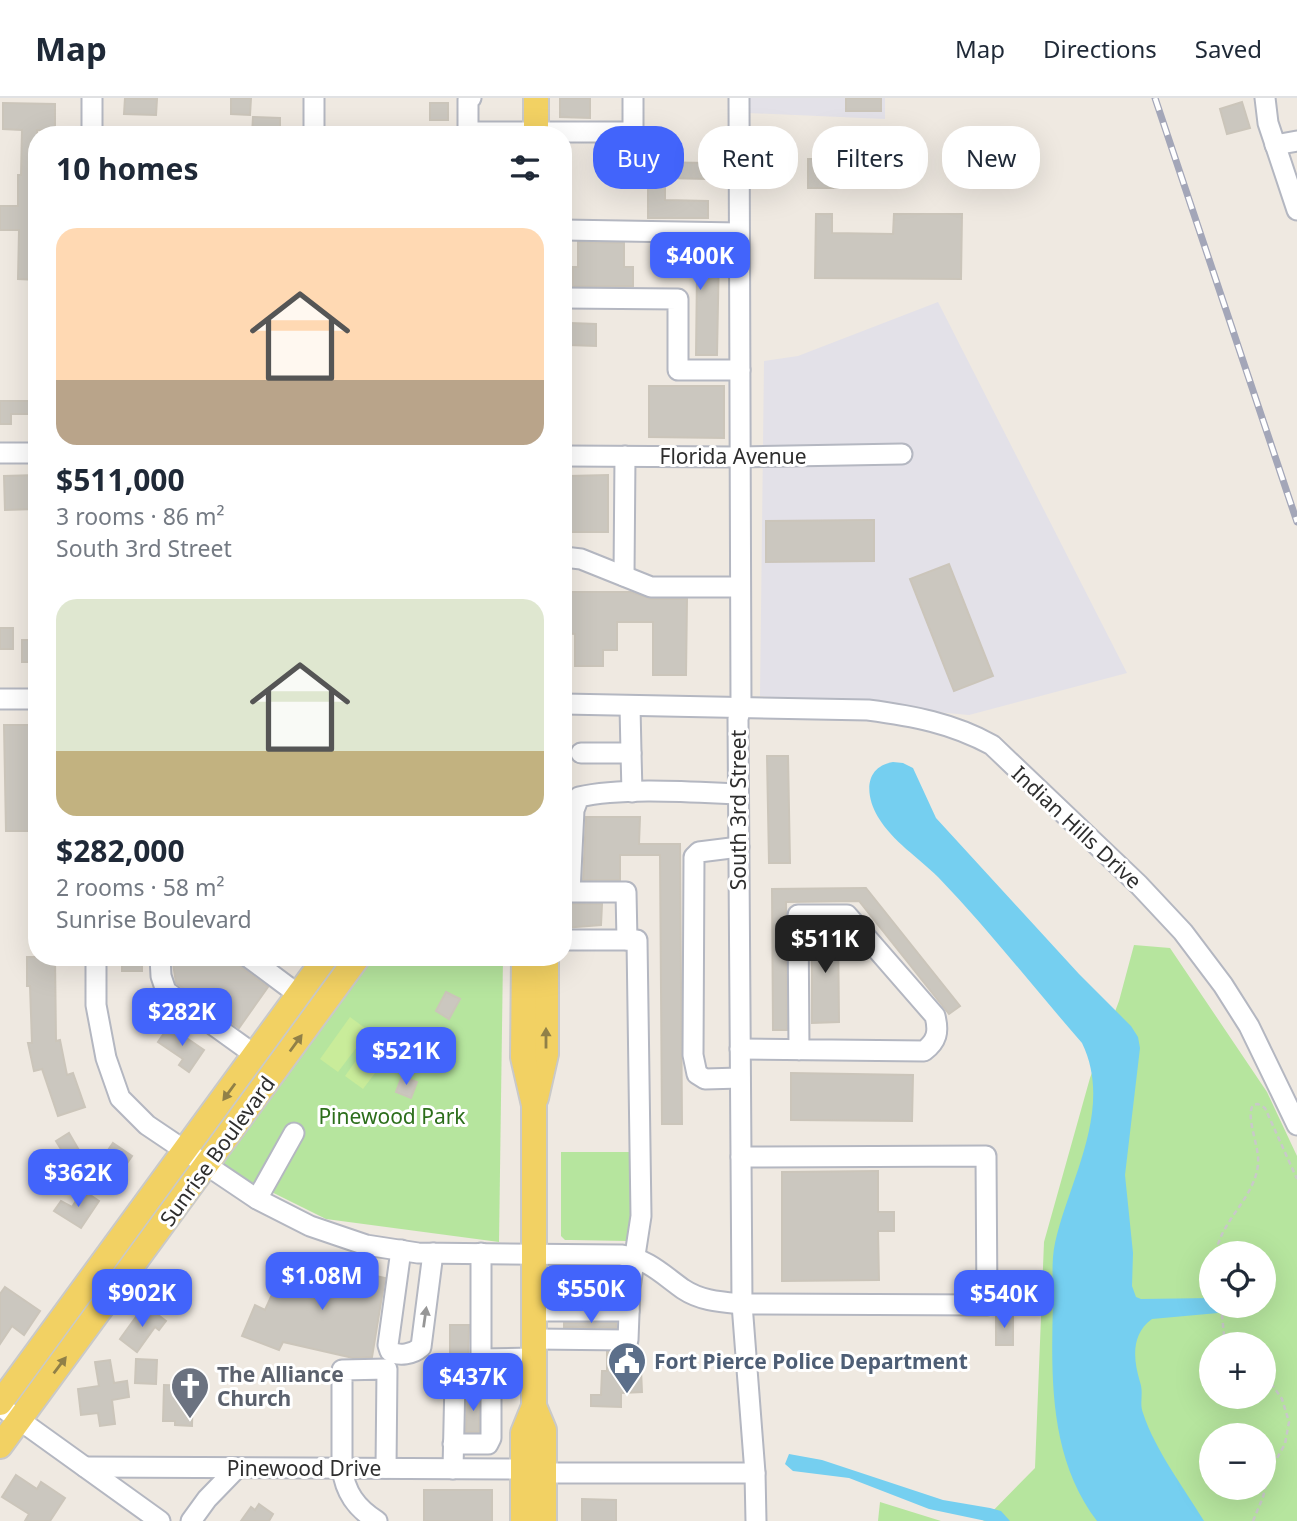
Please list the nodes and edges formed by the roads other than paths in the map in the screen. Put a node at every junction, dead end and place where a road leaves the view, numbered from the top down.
1 (92, 98) edge
2 (314, 98) edge
3 (471, 98) edge
4 (536, 98) edge
5 (633, 98) edge
6 (739, 98) edge
7 (1265, 98) edge
8 (92, 126) edge
9 (314, 126) edge
10 (468, 126) edge
11 (536, 126) edge
12 (572, 133) edge
13 (1297, 141) edge
14 (1275, 145) junction
15 (1297, 210) edge
16 (572, 230) edge
17 (739, 233) junction
18 (572, 298) edge
19 (740, 370) junction
20 (0, 453) edge
21 (28, 453) edge
22 (902, 454) dead end
23 (572, 456) edge
24 (625, 456) junction
25 (740, 457) junction
26 (572, 558) edge
27 (624, 576) junction
28 (740, 587) junction
29 (0, 699) edge
30 (28, 699) edge
31 (572, 704) edge
32 (630, 706) junction
33 (741, 707) junction
34 (580, 753) dead end
35 (631, 753) junction
36 (632, 792) junction
37 (738, 794) junction
38 (572, 833) edge
39 (739, 847) junction
40 (572, 892) edge
41 (572, 940) edge
42 (627, 940) junction
43 (96, 966) edge
44 (160, 966) edge
45 (260, 966) edge
46 (320, 966) edge
47 (351, 966) edge
48 (524, 966) edge
49 (545, 966) edge
50 (299, 995) junction
51 (740, 1049) junction
52 (799, 1050) junction
53 (256, 1055) junction
54 (740, 1078) junction
55 (534, 1105) junction
56 (1297, 1125) edge
57 (294, 1133) dead end
58 (186, 1151) junction
59 (741, 1157) junction
60 (207, 1166) junction
61 (257, 1199) junction
62 (401, 1250) junction
63 (433, 1253) junction
64 (481, 1253) junction
65 (534, 1254) junction
66 (636, 1258) junction
67 (742, 1304) junction
68 (534, 1311) junction
69 (629, 1311) junction
70 (534, 1348) junction
71 (388, 1360) junction
72 (481, 1367) junction
73 (6, 1409) edge
74 (453, 1444) junction
75 (0, 1446) edge
76 (85, 1467) junction
77 (237, 1468) junction
78 (342, 1468) junction
79 (386, 1468) junction
80 (453, 1469) junction
81 (533, 1471) junction
82 (755, 1473) junction
83 (160, 1521) edge
84 (191, 1521) edge
85 (377, 1521) edge
86 (523, 1521) edge
87 (544, 1521) edge
88 (756, 1521) edge

1 - 8 street
2 - 9 street
3 - 10 street
4 - 11 main road
5 - 12 street
6 - 17 street, South 3rd Street
7 - 14 street
13 - 14 street
14 - 15 street
16 - 17 street
17 - 19 street, South 3rd Street
18 - 19 street
19 - 25 street, South 3rd Street
20 - 21 street
22 - 25 street, Florida Avenue
23 - 24 street, Florida Avenue
24 - 25 street, Florida Avenue
24 - 27 street
25 - 28 street, South 3rd Street
26 - 27 street
27 - 28 street
28 - 33 street, South 3rd Street
29 - 30 street
31 - 32 street, Indian Hills Drive
32 - 33 street, Indian Hills Drive
32 - 35 street
33 - 37 street, South 3rd Street
33 - 56 street, Indian Hills Drive
34 - 35 street
35 - 36 street
36 - 37 street
36 - 38 street
37 - 39 street, South 3rd Street
39 - 51 street, South 3rd Street
39 - 54 street
40 - 42 street
41 - 42 street
42 - 66 street
43 - 58 street
44 - 53 street
45 - 50 street
46 - 50 main road, Sunrise Boulevard
60 -> 47 main road, Sunrise Boulevard
48 - 55 main road
55 -> 49 main road
50 - 53 main road, Sunrise Boulevard
51 - 52 street
51 - 54 street, South 3rd Street
52 - 52 street
53 -> 58 main road, Sunrise Boulevard
54 - 59 street, South 3rd Street
55 - 65 main road
57 - 61 street
58 - 60 street
58 - 73 main road, Sunrise Boulevard
59 - 67 street, South 3rd Street
59 - 67 street
60 - 61 street
73 -> 60 main road, Sunrise Boulevard
61 - 62 street
62 - 63 street
62 - 71 street
63 - 64 street
71 -> 63 street
64 - 65 street
64 - 72 street
65 - 66 street
65 - 68 main road
66 - 67 street
66 - 69 street
67 - 82 street, South 3rd Street
68 - 69 street
68 - 70 main road
69 - 70 street
70 - 72 street
70 - 81 main road
71 - 78 street
71 - 79 street
72 - 74 street
72 - 74 street
73 - 75 main road, Sunrise Boulevard
73 - 76 street
74 - 80 street
76 - 77 street, Pinewood Drive
76 - 83 street
77 - 78 street, Pinewood Drive
77 - 84 street
78 - 79 street, Pinewood Drive
78 - 85 street
79 - 80 street, Pinewood Drive
80 - 81 street, Pinewood Drive
81 - 82 street, Pinewood Drive
81 - 86 main road
81 - 87 main road
82 - 88 street, South 3rd Street

